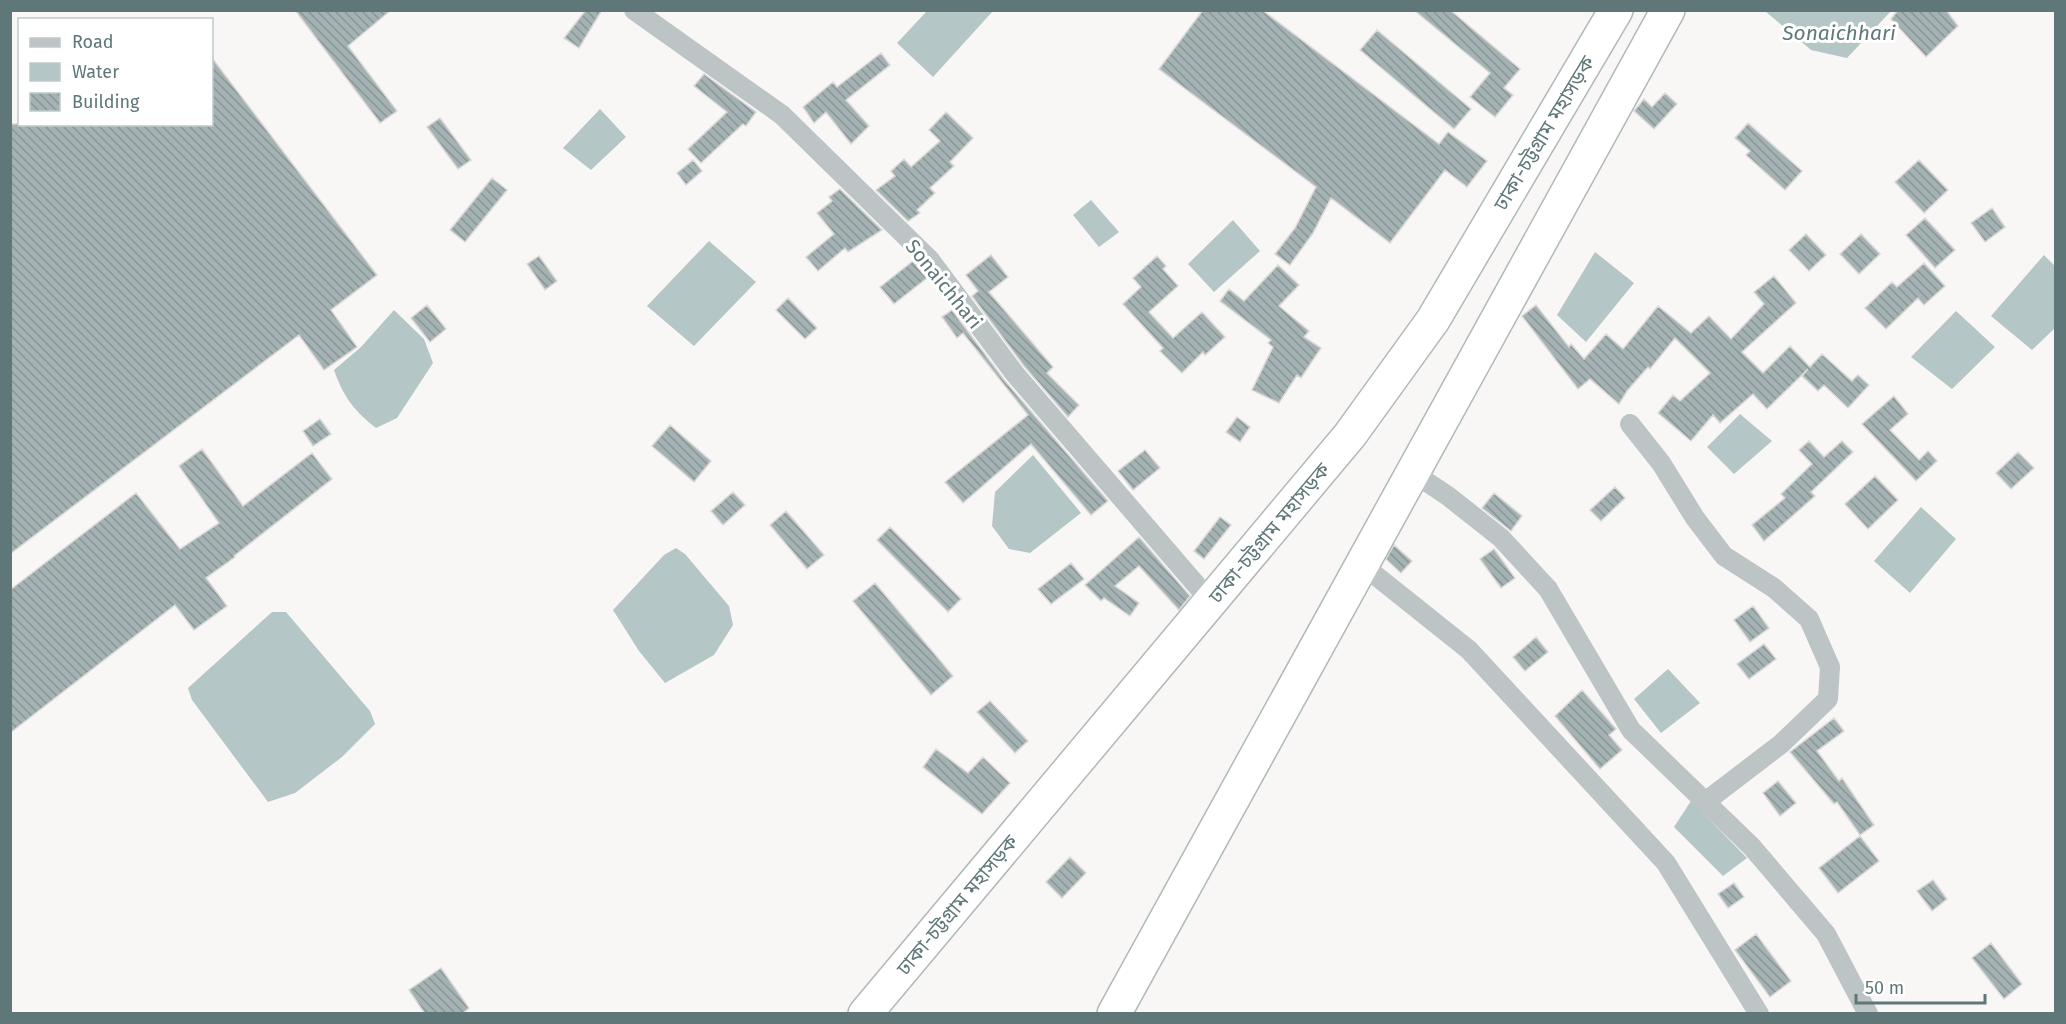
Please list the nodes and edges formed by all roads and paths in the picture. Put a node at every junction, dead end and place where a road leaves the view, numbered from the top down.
1 (634, 10) edge
2 (1616, 10) edge
3 (1668, 10) edge
4 (1630, 424) dead end
5 (1412, 472) junction
6 (1360, 563) junction
7 (1211, 602) junction
8 (1705, 802) junction
9 (865, 1014) edge
10 (1114, 1014) edge
11 (1759, 1014) edge
12 (1868, 1014) edge

1 - 7 street, Sonaichhari
2 - 7 highway, ঢাকা-চট্টগ্রাম মহাসড়ক
3 - 5 highway
4 - 8 street
5 - 6 highway
5 - 8 street
6 - 10 highway
6 - 11 street
7 - 9 highway, ঢাকা-চট্টগ্রাম মহাসড়ক
8 - 12 street

